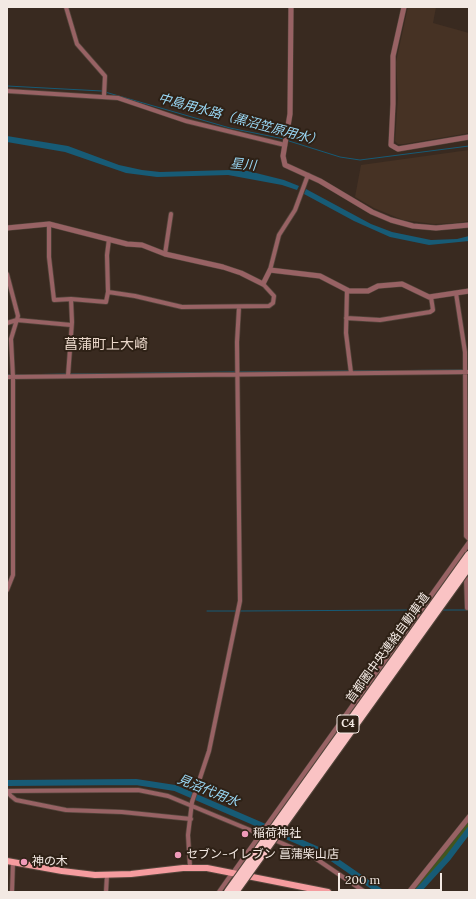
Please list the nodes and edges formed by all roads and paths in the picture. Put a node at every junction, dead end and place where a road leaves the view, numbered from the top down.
1 (66, 7) edge
2 (291, 7) edge
3 (404, 7) edge
4 (7, 90) edge
5 (105, 93) junction
6 (469, 137) edge
7 (286, 142) junction
8 (308, 176) junction
9 (171, 214) dead end
10 (50, 224) junction
11 (469, 225) edge
12 (7, 229) edge
13 (110, 239) junction
14 (165, 254) junction
15 (270, 270) junction
16 (7, 274) edge
17 (263, 284) junction
18 (346, 290) junction
19 (469, 291) edge
20 (108, 292) junction
21 (456, 293) junction
22 (431, 297) junction
23 (71, 299) junction
24 (239, 307) junction
25 (346, 318) junction
26 (18, 320) junction
27 (7, 323) edge
28 (71, 325) junction
29 (467, 352) edge
30 (467, 372) edge
31 (239, 374) junction
32 (351, 374) junction
33 (68, 376) junction
34 (7, 377) edge
35 (13, 377) junction
36 (469, 539) edge
37 (469, 543) edge
38 (469, 555) edge
39 (469, 566) edge
40 (466, 578) dead end
41 (7, 590) edge
42 (467, 608) dead end
43 (7, 791) edge
44 (192, 804) junction
45 (191, 819) junction
46 (468, 820) edge
47 (260, 834) junction
48 (10, 861) edge
49 (190, 867) junction
50 (234, 872) junction
51 (107, 875) junction
52 (12, 892) edge
53 (106, 892) edge
54 (219, 892) edge
55 (228, 892) edge
56 (235, 892) edge
57 (328, 892) edge
58 (365, 892) edge
59 (409, 892) edge

1 - 5 street
2 - 7 street
3 - 6 street
4 - 5 street
5 - 7 street
7 - 8 street
8 - 11 street
8 - 15 street
9 - 14 street
10 - 12 street
10 - 13 street
10 - 23 street
13 - 14 street
13 - 20 street
14 - 17 street
15 - 17 street
15 - 18 street
16 - 26 street
17 - 24 street
18 - 22 street
18 - 25 street
19 - 21 street
20 - 23 street
20 - 24 street
21 - 22 street
21 - 29 street
22 - 25 street
23 - 28 street
24 - 31 street
25 - 32 street
26 - 27 street
26 - 28 street
26 - 35 street
28 - 33 street
29 - 30 street
30 - 32 street
30 - 36 street
31 - 32 street
31 - 33 street
31 - 44 street
33 - 35 street
34 - 35 street
35 - 41 street
37 - 47 street
38 - 55 highway, 首都圏中央連絡自動車道 / C4, bridge
39 - 56 highway, 首都圏中央連絡自動車道 / C4, bridge
40 - 42 street
43 - 44 street
43 - 45 street
44 - 45 street
44 - 47 street
45 - 49 street
46 - 59 street
47 - 50 street
47 - 58 street
48 - 51 main road
48 - 52 street
49 - 50 main road
49 - 51 main road
50 - 54 street
50 - 57 main road
51 - 53 street

